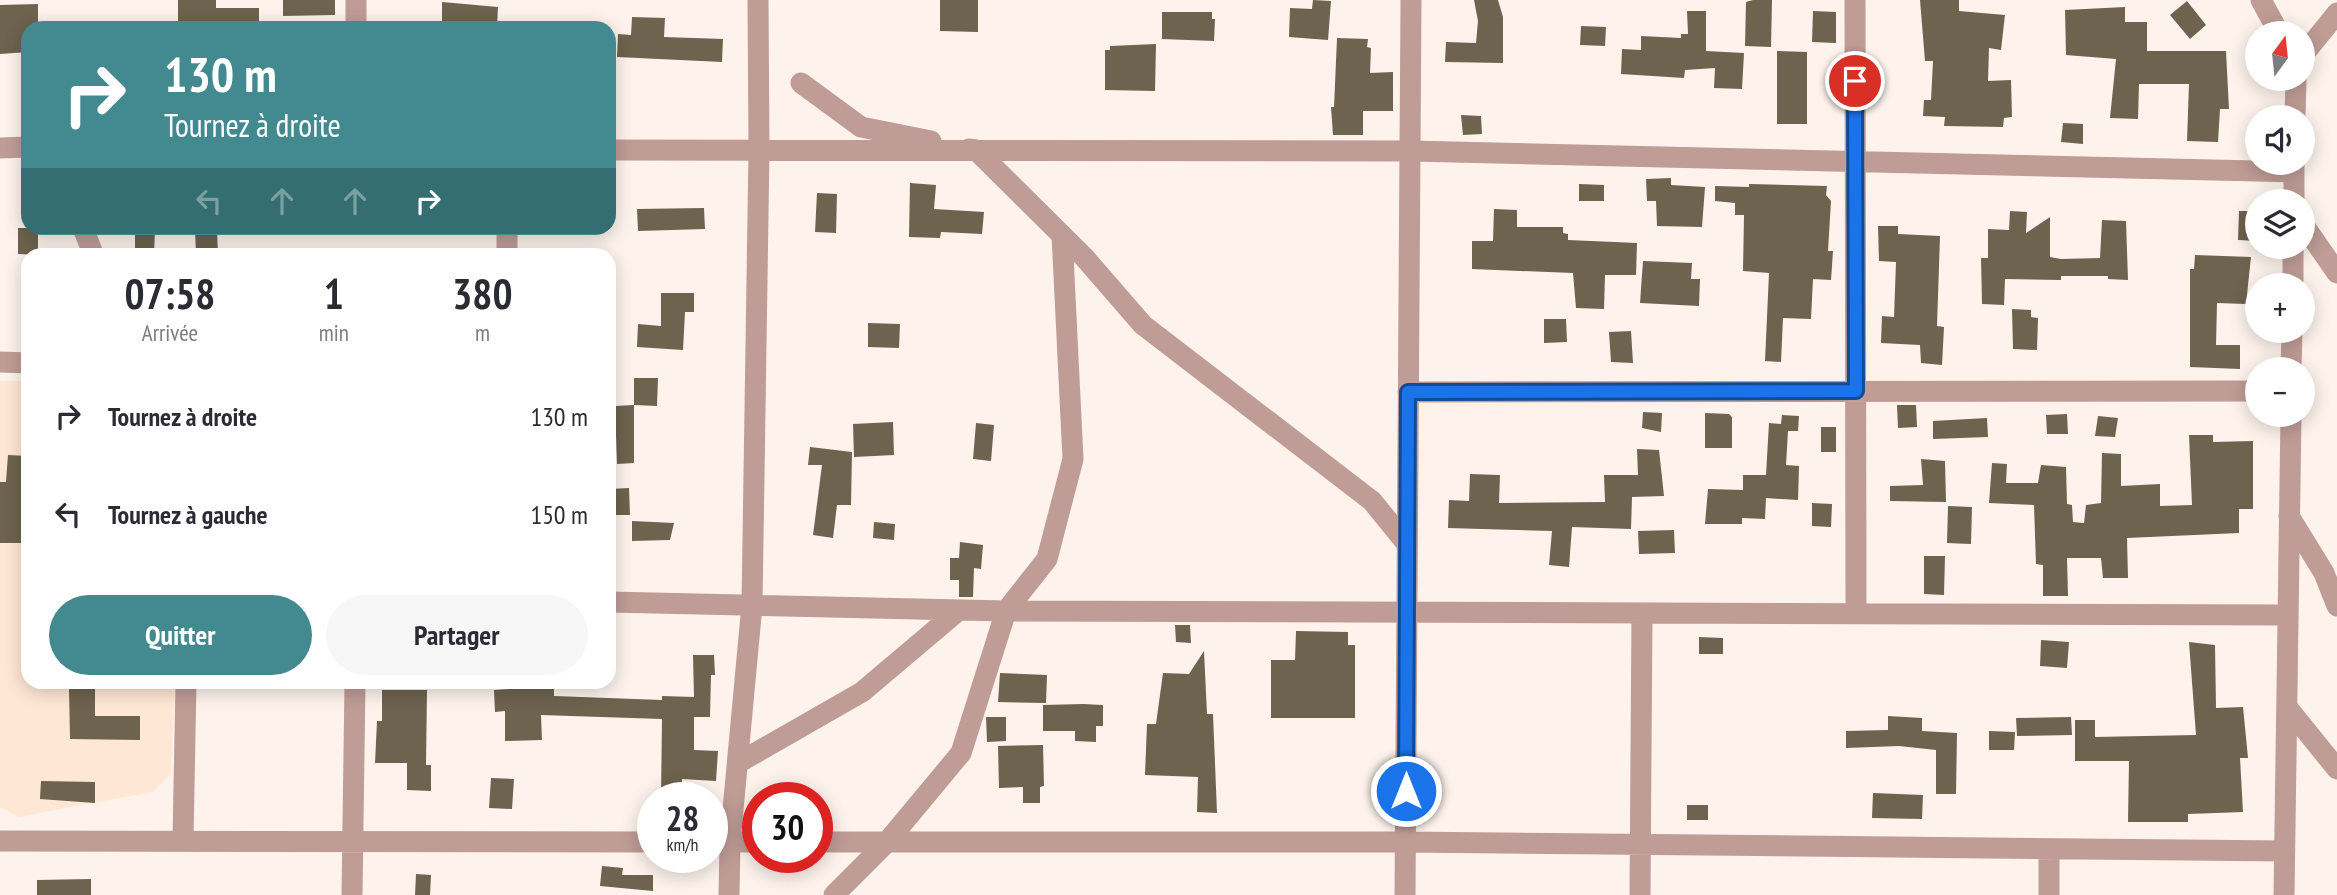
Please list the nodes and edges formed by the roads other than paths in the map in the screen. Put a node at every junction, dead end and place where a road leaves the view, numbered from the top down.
1 (356, 0) edge
2 (758, 0) edge
3 (1411, 0) edge
4 (1855, 0) edge
5 (2261, 0) edge
6 (2337, 13) edge
7 (356, 21) edge
8 (2272, 21) edge
9 (2315, 40) edge
10 (801, 83) dead end
11 (21, 147) edge
12 (0, 148) edge
13 (616, 150) edge
14 (759, 150) junction
15 (976, 150) junction
16 (1411, 151) junction
17 (1855, 162) junction
18 (2245, 166) edge
19 (1062, 235) junction
20 (2315, 242) edge
21 (2337, 274) edge
22 (0, 362) edge
23 (21, 363) edge
24 (2245, 390) edge
25 (1856, 391) junction
26 (1408, 392) junction
27 (2291, 427) edge
28 (2289, 516) junction
29 (1407, 544) junction
30 (616, 602) edge
31 (752, 606) junction
32 (2337, 606) edge
33 (959, 610) junction
34 (1006, 611) junction
35 (1407, 612) junction
36 (1642, 613) junction
37 (1856, 613) junction
38 (2288, 615) junction
39 (186, 689) edge
40 (355, 689) edge
41 (2287, 707) junction
42 (738, 763) junction
43 (2337, 769) edge
44 (728, 809) edge
45 (183, 840) junction
46 (0, 841) edge
47 (352, 842) junction
48 (637, 842) edge
49 (833, 842) edge
50 (887, 842) junction
51 (1405, 842) junction
52 (1640, 844) junction
53 (2049, 849) junction
54 (2284, 851) junction
55 (726, 873) edge
56 (352, 895) edge
57 (729, 895) edge
58 (834, 895) edge
59 (1405, 895) edge
60 (1640, 895) edge
61 (2049, 895) edge
62 (2284, 895) edge

1 - 7 street
2 - 14 street
3 - 16 street
4 - 17 street
5 - 8 street
6 - 9 street
10 - 15 street
11 - 12 street
13 - 14 street
14 - 15 street
14 - 31 street
15 - 16 street
15 - 19 street
16 - 17 street
16 - 26 street
17 - 18 street
17 - 25 street
19 - 29 street
19 - 34 street
20 - 21 street
22 - 23 street
24 - 25 street
25 - 26 street
25 - 37 street
26 - 29 street
27 - 28 street
28 - 32 street
28 - 38 street
29 - 35 street
30 - 31 street
31 - 33 street
31 - 42 street
33 - 34 street
33 - 42 street
34 - 35 street
34 - 50 street
35 - 36 street
35 - 51 street
36 - 37 street
36 - 52 street
37 - 38 street
38 - 41 street
39 - 45 street
40 - 47 street
41 - 43 street
41 - 54 street
42 - 44 street
45 - 46 street
45 - 47 street
47 - 48 street
47 - 56 street
49 - 50 street
50 - 51 street
50 - 58 street
51 - 52 street
51 - 59 street
52 - 53 street
52 - 60 street
53 - 54 street
53 - 61 street
54 - 62 street
55 - 57 street

